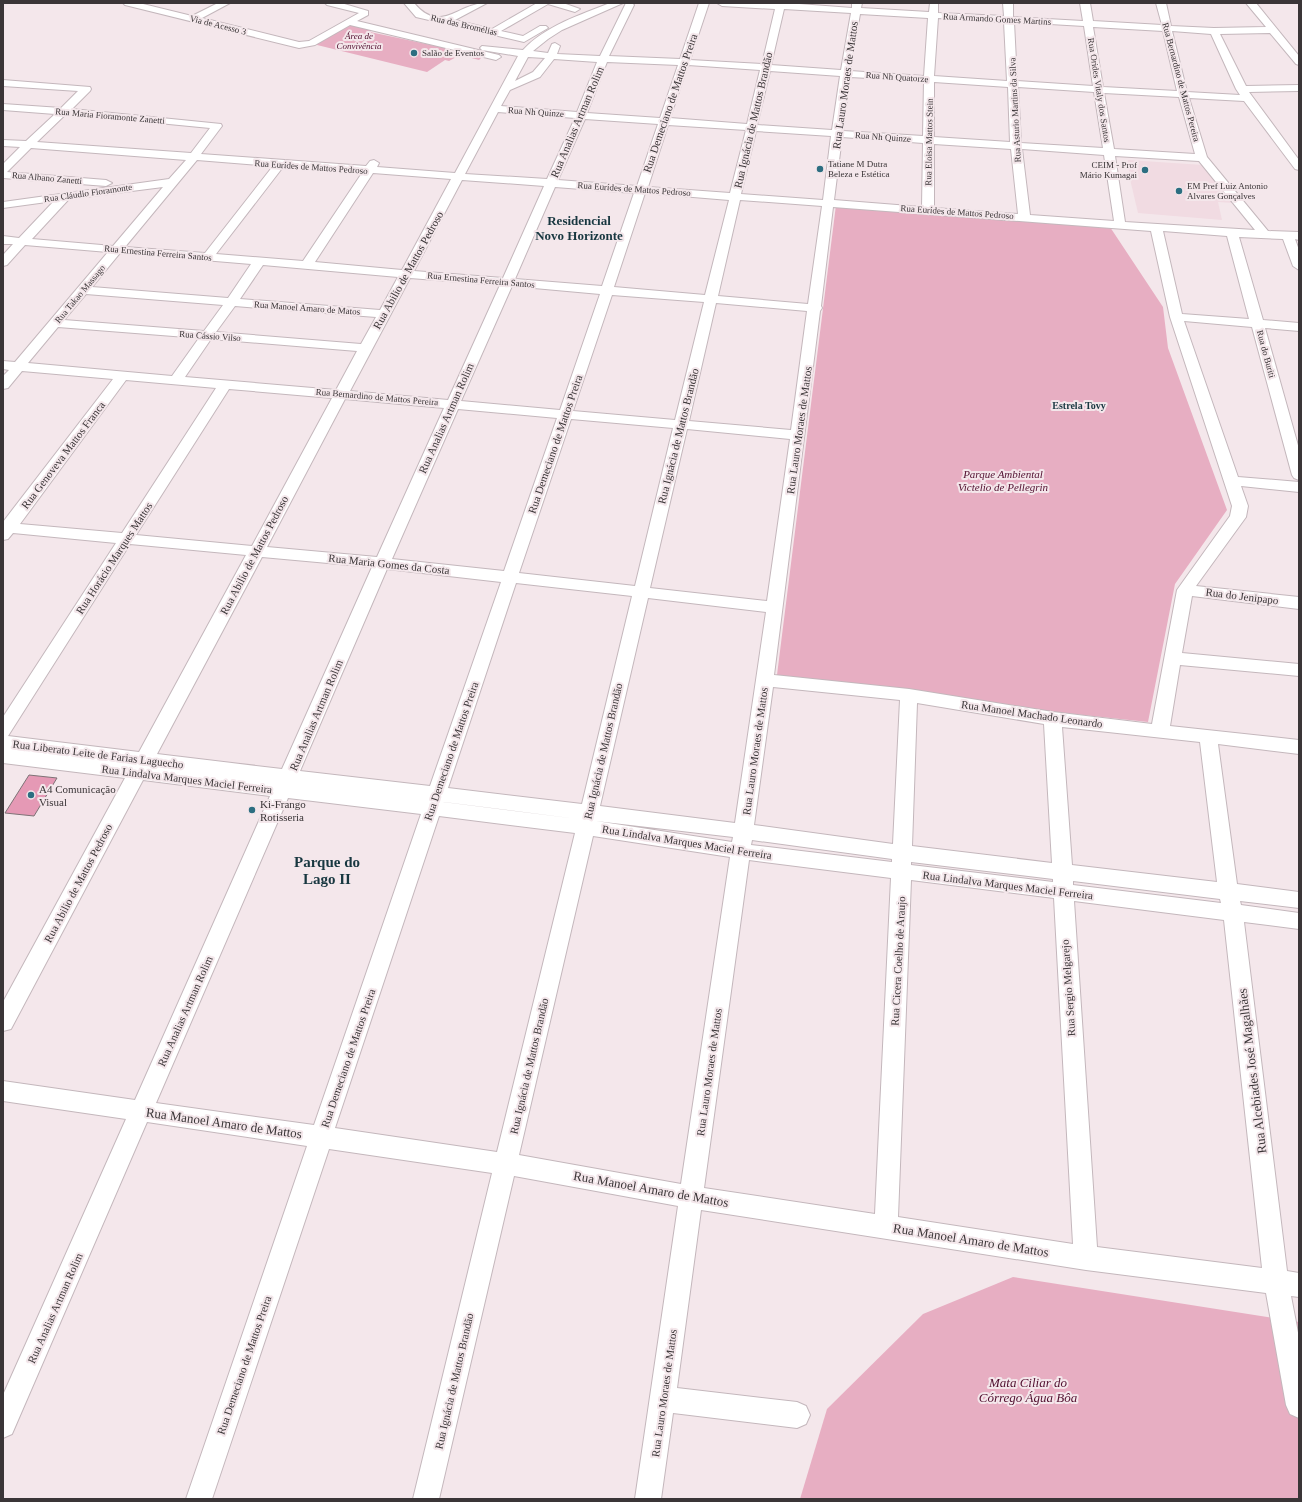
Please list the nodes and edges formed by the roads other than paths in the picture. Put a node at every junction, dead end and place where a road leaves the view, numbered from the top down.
1 (128, 3) edge
2 (225, 3) edge
3 (330, 3) edge
4 (409, 3) edge
5 (482, 3) edge
6 (544, 3) edge
7 (552, 3) edge
8 (618, 3) edge
9 (704, 3) edge
10 (722, 3) edge
11 (934, 3) edge
12 (1008, 3) edge
13 (1085, 3) edge
14 (1161, 3) edge
15 (1251, 3) edge
16 (632, 4) edge
17 (781, 5) edge
18 (856, 7) edge
19 (934, 16) junction
20 (193, 19) junction
21 (1010, 20) junction
22 (446, 21) junction
23 (349, 22) junction
24 (1088, 24) junction
25 (1167, 28) junction
26 (1273, 30) junction
27 (1214, 31) junction
28 (493, 32) junction
29 (551, 57) junction
30 (521, 58) junction
31 (603, 59) junction
32 (684, 62) junction
33 (1299, 62) edge
34 (765, 68) junction
35 (515, 71) junction
36 (846, 74) junction
37 (537, 75) junction
38 (929, 79) junction
39 (3, 83) edge
40 (1013, 84) junction
41 (505, 88) junction
42 (1241, 88) junction
43 (1299, 88) edge
44 (1098, 90) junction
45 (1183, 95) junction
46 (1247, 98) junction
47 (3, 107) edge
48 (493, 109) junction
49 (63, 111) junction
50 (581, 115) junction
51 (664, 121) junction
52 (217, 126) joint
53 (751, 127) junction
54 (839, 134) junction
55 (3, 137) edge
56 (928, 140) junction
57 (31, 142) junction
58 (3, 143) edge
59 (1016, 146) junction
60 (1109, 151) junction
61 (196, 154) junction
62 (1295, 156) edge
63 (1202, 158) junction
64 (279, 165) junction
65 (372, 167) junction
66 (1299, 167) edge
67 (3, 170) edge
68 (460, 173) junction
69 (3, 175) edge
70 (552, 179) junction
71 (173, 182) junction
72 (139, 186) junction
73 (643, 186) junction
74 (736, 192) junction
75 (65, 196) junction
76 (829, 199) junction
77 (3, 205) edge
78 (928, 207) junction
79 (1023, 214) junction
80 (1120, 220) junction
81 (1156, 227) junction
82 (1262, 231) junction
83 (1232, 233) junction
84 (1294, 236) edge
85 (3, 240) edge
86 (22, 242) junction
87 (117, 250) junction
88 (208, 257) junction
89 (260, 261) junction
90 (3, 262) edge
91 (307, 265) junction
92 (1299, 266) edge
93 (406, 273) junction
94 (508, 283) junction
95 (83, 290) junction
96 (608, 291) junction
97 (712, 299) junction
98 (231, 302) junction
99 (816, 308) junction
100 (384, 314) junction
101 (1176, 317) junction
102 (56, 323) junction
103 (1258, 325) junction
104 (1299, 327) edge
105 (207, 336) junction
106 (365, 348) junction
107 (3, 365) edge
108 (19, 366) junction
109 (123, 375) junction
110 (176, 380) junction
111 (225, 384) junction
112 (3, 386) edge
113 (341, 394) junction
114 (453, 404) junction
115 (566, 414) junction
116 (681, 424) junction
117 (798, 435) junction
118 (1299, 475) edge
119 (1232, 480) junction
120 (1299, 487) edge
121 (5, 530) edge
122 (126, 540) junction
123 (256, 551) junction
124 (382, 563) junction
125 (510, 577) junction
126 (1185, 590) junction
127 (641, 592) junction
128 (1299, 603) edge
129 (774, 607) junction
130 (1172, 658) junction
131 (1299, 670) edge
132 (765, 680) junction
133 (909, 695) junction
134 (1053, 719) junction
135 (1160, 730) junction
136 (3, 731) edge
137 (1208, 737) junction
138 (3, 742) edge
139 (1299, 747) edge
140 (3, 756) edge
141 (141, 766) junction
142 (286, 784) junction
143 (434, 801) junction
144 (587, 820) junction
145 (742, 841) junction
146 (902, 863) junction
147 (1062, 881) junction
148 (1299, 900) edge
149 (1230, 902) junction
150 (1299, 920) edge
151 (3, 1022) edge
152 (3, 1091) edge
153 (141, 1111) junction
154 (321, 1138) junction
155 (506, 1164) junction
156 (691, 1197) junction
157 (886, 1227) junction
158 (1086, 1258) junction
159 (1276, 1281) junction
160 (1299, 1285) edge
161 (663, 1399) junction
162 (1299, 1405) edge
163 (797, 1415) dead end
164 (3, 1425) edge
165 (199, 1499) edge
166 (426, 1499) edge
167 (648, 1499) edge

1 - 20 street, Via de Acesso 3
2 - 20 street
3 - 23 street
4 - 22 street, Rua das Bromélias
5 - 22 street
6 - 28 street
7 - 28 street, Rua das Bromélias
8 - 30 street, Rua Abilio de Mattos Pedroso
9 - 32 street, Rua Demeciano de Mattos Preira
10 - 17 street, Rua Armando Gomes Martins
11 - 19 street, Rua Eloisa Mattos Stein
12 - 21 street, Rua Asturio Martins da Silva
13 - 24 street, Rua Orides Vitaly dos Santos
14 - 25 street, Rua Bernardino de Mattos Pereira
15 - 26 street
16 - 29 street
16 - 31 street, Rua Analias Artman Rolim
17 - 18 street, Rua Armando Gomes Martins
17 - 34 street, Rua Ignácia de Mattos Brandão
18 - 19 street, Rua Armando Gomes Martins
18 - 36 street, Rua Lauro Moraes de Mattos
19 - 21 street, Rua Armando Gomes Martins
19 - 38 street, Rua Eloisa Mattos Stein
20 - 23 street, Via de Acesso 3
21 - 24 street, Rua Armando Gomes Martins
21 - 40 street, Rua Asturio Martins da Silva
22 - 28 street, Rua das Bromélias
23 - 30 street, Rua Nh Quatorze
24 - 25 street, Rua Armando Gomes Martins
24 - 44 street, Rua Orides Vitaly dos Santos
25 - 27 street, Rua Armando Gomes Martins
25 - 45 street, Rua Bernardino de Mattos Pereira
26 - 27 street, Rua Armando Gomes Martins
26 - 33 street
27 - 42 street
29 - 30 street, Rua Nh Quatorze
29 - 31 street, Rua Nh Quatorze
29 - 37 street
30 - 35 street, Rua Abilio de Mattos Pedroso
31 - 32 street, Rua Nh Quatorze
31 - 50 street, Rua Analias Artman Rolim
32 - 34 street, Rua Nh Quatorze
32 - 51 street, Rua Demeciano de Mattos Preira
34 - 36 street, Rua Nh Quatorze
34 - 53 street, Rua Ignácia de Mattos Brandão
35 - 37 street
35 - 41 street, Rua Abilio de Mattos Pedroso
36 - 38 street, Rua Nh Quatorze
36 - 54 street, Rua Lauro Moraes de Mattos
37 - 41 street
38 - 40 street, Rua Nh Quatorze
38 - 56 street, Rua Eloisa Mattos Stein
39 - 49 street
40 - 44 street, Rua Nh Quatorze
40 - 59 street, Rua Asturio Martins da Silva
41 - 48 street, Rua Abilio de Mattos Pedroso
42 - 43 street
42 - 46 street
44 - 45 street, Rua Nh Quatorze
44 - 60 street, Rua Orides Vitaly dos Santos
45 - 46 street, Rua Nh Quatorze
45 - 63 street, Rua Bernardino de Mattos Pereira
46 - 62 street
47 - 49 street, Rua Maria Fioramonte Zanetti
48 - 50 street, Rua Nh Quinze
48 - 68 street, Rua Abilio de Mattos Pedroso
49 - 52 street, Rua Maria Fioramonte Zanetti
49 - 57 street
50 - 51 street, Rua Nh Quinze
50 - 70 street, Rua Analias Artman Rolim
51 - 53 street, Rua Nh Quinze
51 - 73 street, Rua Demeciano de Mattos Preira
52 - 61 street, Rua Takao Massago
53 - 54 street, Rua Nh Quinze
53 - 74 street, Rua Ignácia de Mattos Brandão
54 - 56 street, Rua Nh Quinze
54 - 76 street, Rua Lauro Moraes de Mattos
55 - 57 street, Rua Eurídes de Mattos Pedroso
56 - 59 street, Rua Nh Quinze
56 - 78 street, Rua Eloisa Mattos Stein
57 - 58 street, Rua Eurídes de Mattos Pedroso
57 - 61 street, Rua Eurídes de Mattos Pedroso
57 - 67 street
59 - 60 street, Rua Nh Quinze
59 - 79 street, Rua Asturio Martins da Silva
60 - 63 street, Rua Nh Quinze
60 - 80 street, Rua Orides Vitaly dos Santos
61 - 64 street, Rua Eurídes de Mattos Pedroso
61 - 65 street, Rua Eurídes de Mattos Pedroso
61 - 71 street, Rua Takao Massago
62 - 66 street
63 - 82 street, Rua Bernardino de Mattos Pereira
64 - 65 street, Rua Eurídes de Mattos Pedroso
64 - 88 street
65 - 68 street, Rua Eurídes de Mattos Pedroso
65 - 91 street
68 - 70 street, Rua Eurídes de Mattos Pedroso
68 - 93 street, Rua Abilio de Mattos Pedroso
69 - 72 street, Rua Albano Zanetti
70 - 73 street, Rua Eurídes de Mattos Pedroso
70 - 94 street, Rua Analias Artman Rolim
71 - 72 street, Rua Cláudio Fioramonte
71 - 87 street, Rua Takao Massago
72 - 75 street, Rua Cláudio Fioramonte
73 - 74 street, Rua Eurídes de Mattos Pedroso
73 - 96 street, Rua Demeciano de Mattos Preira
74 - 76 street, Rua Eurídes de Mattos Pedroso
74 - 97 street, Rua Ignácia de Mattos Brandão
75 - 77 street, Rua Cláudio Fioramonte
75 - 86 street
76 - 78 street, Rua Eurídes de Mattos Pedroso
76 - 99 street, Rua Lauro Moraes de Mattos
78 - 79 street, Rua Eurídes de Mattos Pedroso
79 - 80 street, Rua Eurídes de Mattos Pedroso
80 - 81 street, Rua Eurídes de Mattos Pedroso
80 - 82 street, Rua Eurídes de Mattos Pedroso
81 - 83 street, Rua Eurídes de Mattos Pedroso
81 - 101 street
82 - 83 street, Rua Eurídes de Mattos Pedroso
82 - 84 street
83 - 103 street, Rua do Buriti
84 - 92 street
85 - 86 street, Rua Ernestina Ferreira Santos
86 - 87 street, Rua Ernestina Ferreira Santos
86 - 90 street
87 - 88 street, Rua Ernestina Ferreira Santos
87 - 95 street, Rua Takao Massago
88 - 89 street, Rua Ernestina Ferreira Santos
89 - 91 street, Rua Ernestina Ferreira Santos
89 - 98 street
91 - 93 street, Rua Ernestina Ferreira Santos
93 - 94 street, Rua Ernestina Ferreira Santos
93 - 100 street, Rua Abilio de Mattos Pedroso
94 - 96 street, Rua Ernestina Ferreira Santos
94 - 114 street, Rua Analias Artman Rolim
95 - 98 street, Rua Manoel Amaro de Matos
95 - 102 street, Rua Takao Massago
96 - 97 street, Rua Ernestina Ferreira Santos
96 - 115 street, Rua Demeciano de Mattos Preira
97 - 99 street, Rua Ernestina Ferreira Santos
97 - 116 street, Rua Ignácia de Mattos Brandão
98 - 100 street, Rua Manoel Amaro de Matos
98 - 105 street
99 - 117 street, Rua Lauro Moraes de Mattos
100 - 106 street, Rua Abilio de Mattos Pedroso
101 - 103 street
101 - 119 street
102 - 105 street, Rua Cássio Vilso
102 - 108 street, Rua Takao Massago
103 - 104 street
103 - 118 street, Rua do Buriti
105 - 106 street, Rua Cássio Vilso
105 - 110 street
106 - 113 street, Rua Abilio de Mattos Pedroso
107 - 108 street, Rua Bernardino de Mattos Pereira
108 - 109 street, Rua Bernardino de Mattos Pereira
108 - 112 street, Rua Takao Massago
109 - 110 street, Rua Bernardino de Mattos Pereira
109 - 121 street, Rua Genoveva Mattos Franca
110 - 111 street, Rua Bernardino de Mattos Pereira
111 - 113 street, Rua Bernardino de Mattos Pereira
111 - 122 street, Rua Horácio Marques Mattos
113 - 114 street, Rua Bernardino de Mattos Pereira
113 - 123 street, Rua Abilio de Mattos Pedroso
114 - 115 street, Rua Bernardino de Mattos Pereira
114 - 124 street, Rua Analias Artman Rolim
115 - 116 street, Rua Bernardino de Mattos Pereira
115 - 125 street, Rua Demeciano de Mattos Preira
116 - 117 street, Rua Bernardino de Mattos Pereira
116 - 127 street, Rua Ignácia de Mattos Brandão
117 - 129 street, Rua Lauro Moraes de Mattos
119 - 120 street
119 - 126 street
121 - 122 street, Rua Maria Gomes da Costa
122 - 123 street, Rua Maria Gomes da Costa
122 - 136 street, Rua Horácio Marques Mattos
123 - 124 street, Rua Maria Gomes da Costa
123 - 141 street, Rua Abilio de Mattos Pedroso
124 - 125 street, Rua Maria Gomes da Costa
124 - 142 street, Rua Analias Artman Rolim
125 - 127 street, Rua Maria Gomes da Costa
125 - 143 street, Rua Demeciano de Mattos Preira
126 - 128 street, Rua do Jenipapo
126 - 130 street
127 - 129 street, Rua Maria Gomes da Costa
127 - 144 street, Rua Ignácia de Mattos Brandão
129 - 132 street, Rua Lauro Moraes de Mattos
130 - 131 street
130 - 135 street
132 - 133 street, Rua Manoel Machado Leonardo
132 - 145 street, Rua Lauro Moraes de Mattos
133 - 134 street, Rua Manoel Machado Leonardo
133 - 146 street, Rua Cicera Coelho de Araujo
134 - 135 street, Rua Manoel Machado Leonardo
134 - 147 street, Rua Sergio Melgarejo
135 - 137 street, Rua Manoel Machado Leonardo
137 - 139 street, Rua Manoel Machado Leonardo
137 - 149 street, Rua Alcebiades José Magalhães
138 - 141 street, Rua Liberato Leite de Farias Laguecho
140 - 141 street, Rua Lindalva Marques Maciel Ferreira
141 - 142 street, Rua Lindalva Marques Maciel Ferreira
141 - 151 street, Rua Abilio de Mattos Pedroso
142 - 143 street, Rua Lindalva Marques Maciel Ferreira
142 - 153 street, Rua Analias Artman Rolim
143 - 144 street, Rua Lindalva Marques Maciel Ferreira
143 - 154 street, Rua Demeciano de Mattos Preira
144 - 145 street, Rua Lindalva Marques Maciel Ferreira
144 - 155 street, Rua Ignácia de Mattos Brandão
145 - 146 street, Rua Lindalva Marques Maciel Ferreira
145 - 156 street, Rua Lauro Moraes de Mattos
146 - 147 street, Rua Lindalva Marques Maciel Ferreira
146 - 157 street, Rua Cicera Coelho de Araujo
147 - 149 street, Rua Lindalva Marques Maciel Ferreira
147 - 158 street, Rua Sergio Melgarejo
148 - 149 street, Rua Lindalva Marques Maciel Ferreira
149 - 150 street, Rua Lindalva Marques Maciel Ferreira
149 - 159 street, Rua Alcebiades José Magalhães
152 - 153 street, Rua Manoel Amaro de Mattos
153 - 154 street, Rua Manoel Amaro de Mattos
153 - 164 street, Rua Analias Artman Rolim
154 - 155 street, Rua Manoel Amaro de Mattos
154 - 165 street, Rua Demeciano de Mattos Preira
155 - 156 street, Rua Manoel Amaro de Mattos
155 - 166 street, Rua Ignácia de Mattos Brandão
156 - 157 street, Rua Manoel Amaro de Mattos
156 - 161 street, Rua Lauro Moraes de Mattos
157 - 158 street, Rua Manoel Amaro de Mattos
158 - 159 street, Rua Manoel Amaro de Mattos
159 - 160 street, Rua Manoel Amaro de Mattos
159 - 162 street, Rua Alcebiades José Magalhães
161 - 163 street
161 - 167 street, Rua Lauro Moraes de Mattos

